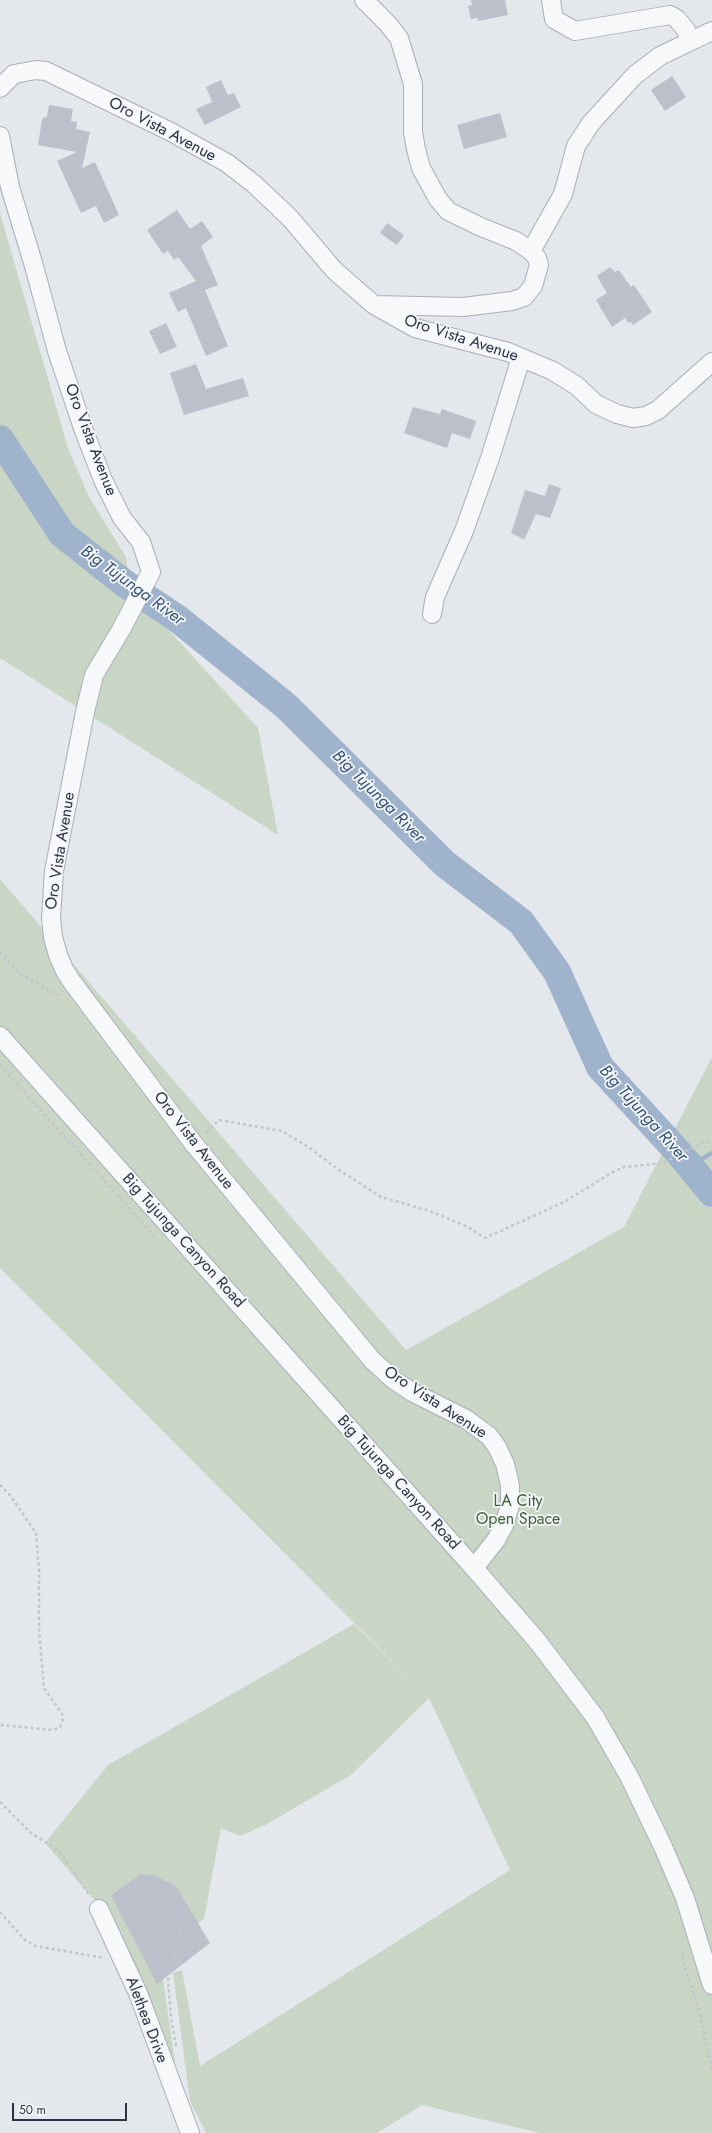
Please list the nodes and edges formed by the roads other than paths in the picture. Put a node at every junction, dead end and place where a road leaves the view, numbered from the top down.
1 (364, 0) edge
2 (551, 0) edge
3 (712, 31) edge
4 (691, 41) junction
5 (0, 88) edge
6 (0, 136) edge
7 (531, 251) junction
8 (374, 306) junction
9 (522, 358) junction
10 (712, 362) edge
11 (432, 614) dead end
12 (0, 1036) edge
13 (474, 1568) junction
14 (99, 1909) road end
15 (712, 1985) edge
16 (190, 2133) edge

1 - 7 street
2 - 4 street
3 - 4 street
4 - 7 street
5 - 8 street, Oro Vista Avenue
6 - 13 street, Oro Vista Avenue
7 - 8 street
8 - 9 street, Oro Vista Avenue
9 - 10 street, Oro Vista Avenue
9 - 11 street
12 - 13 street, Big Tujunga Canyon Road
13 - 15 street, Big Tujunga Canyon Road
14 - 16 street, Alethea Drive

